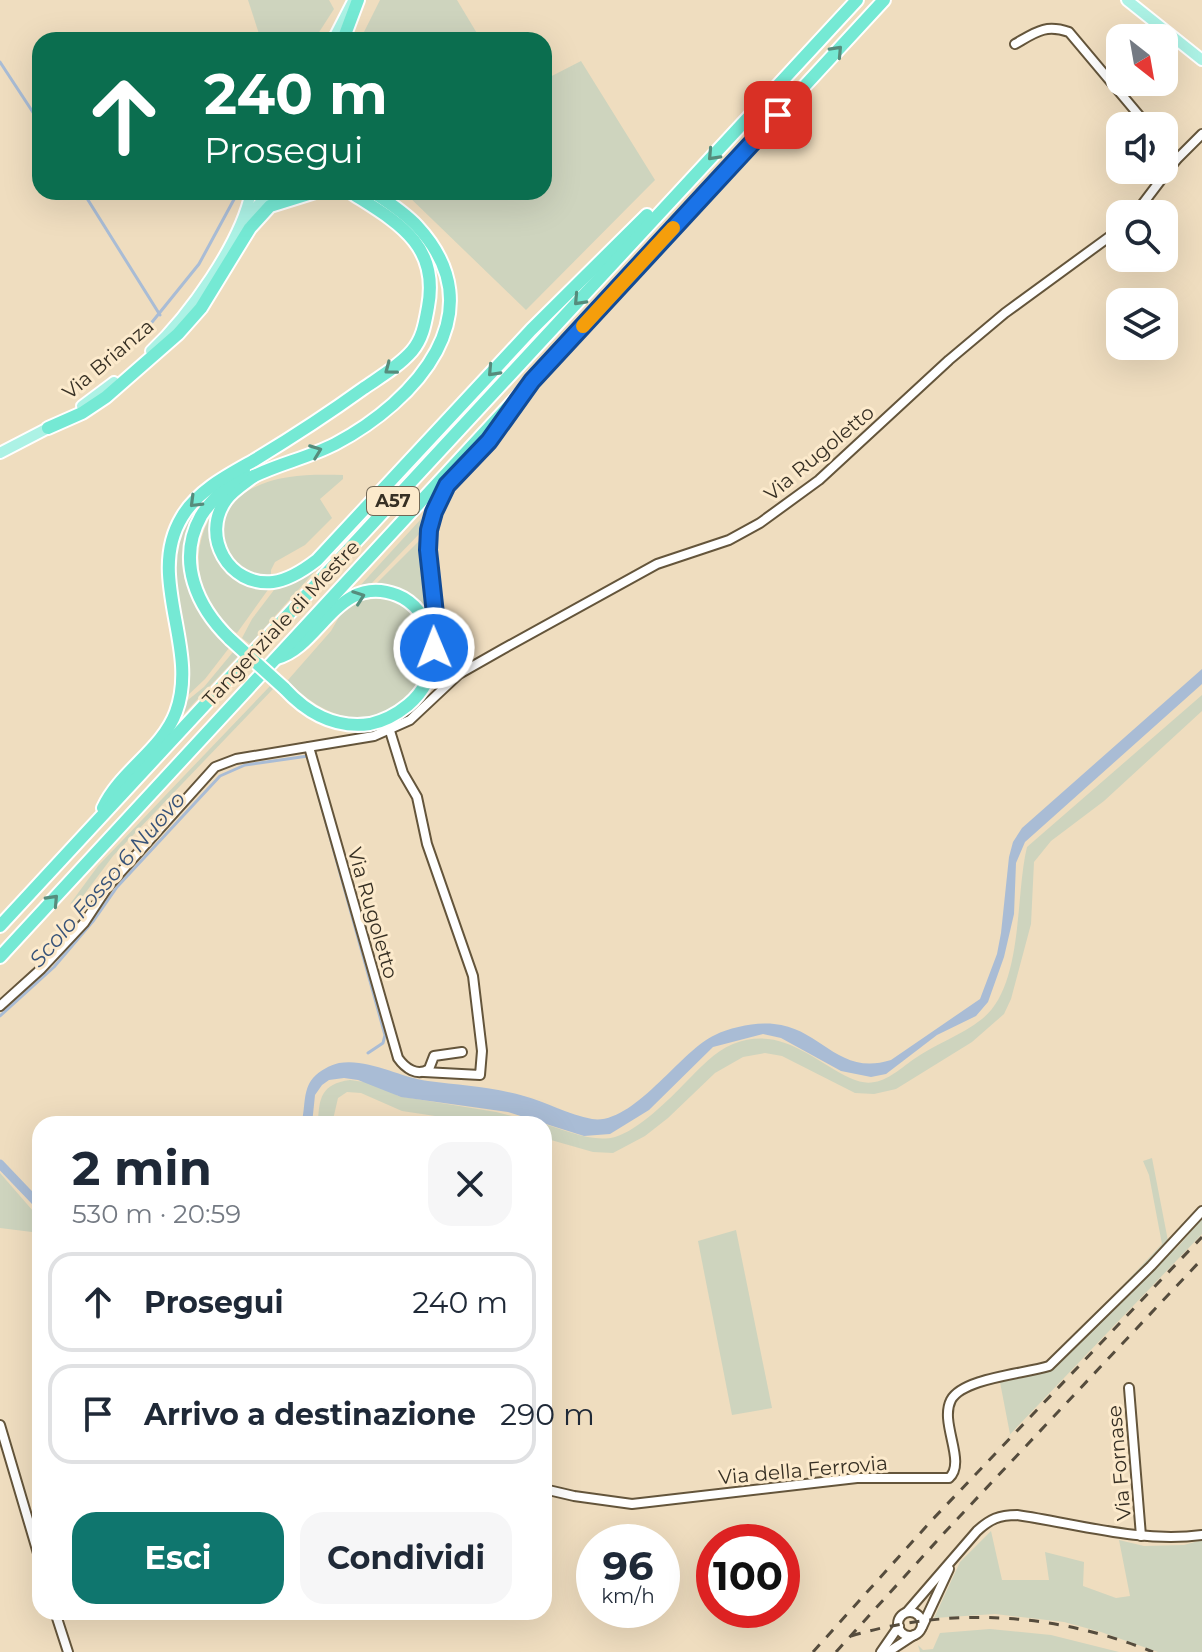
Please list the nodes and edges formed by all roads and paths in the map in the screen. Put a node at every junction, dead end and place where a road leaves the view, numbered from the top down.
1 (356, 0) edge
2 (857, 0) edge
3 (884, 0) edge
4 (1127, 0) edge
5 (338, 32) edge
6 (346, 32) edge
7 (1015, 44) dead end
8 (1202, 60) edge
9 (1136, 112) edge
10 (1202, 134) edge
11 (1178, 158) edge
12 (689, 181) junction
13 (1158, 184) edge
14 (248, 200) edge
15 (263, 200) edge
16 (289, 200) edge
17 (361, 200) edge
18 (383, 200) edge
19 (1146, 200) edge
20 (240, 226) junction
21 (1106, 239) edge
22 (532, 381) junction
23 (48, 428) junction
24 (0, 453) edge
25 (258, 458) junction
26 (254, 476) junction
27 (216, 498) junction
28 (434, 648) junction
29 (276, 658) junction
30 (390, 731) junction
31 (309, 747) junction
32 (97, 821) junction
33 (0, 926) edge
34 (0, 957) edge
35 (0, 1006) edge
36 (462, 1052) dead end
37 (424, 1072) junction
38 (1202, 1211) edge
39 (1129, 1388) dead end
40 (0, 1425) edge
41 (552, 1490) edge
42 (32, 1533) edge
43 (1202, 1535) edge
44 (1141, 1536) junction
45 (955, 1558) junction
46 (907, 1612) junction
47 (58, 1620) edge
48 (899, 1626) junction
49 (919, 1630) junction
50 (68, 1652) edge
51 (881, 1652) edge
52 (888, 1652) edge

1 - 5 main road
1 - 6 highway
2 -> 12 highway, Tangenziale di Mestre / A57
22 -> 3 highway, Tangenziale di Mestre / A57
4 - 8 main road
7 - 9 street
10 - 11 street
12 -> 26 highway, A57
12 -> 32 highway, Tangenziale di Mestre / A57
13 - 19 street
14 - 20 main road
15 - 20 main road
16 - 23 highway
17 -> 25 highway, A57
26 -> 18 highway, A57
20 - 23 main road, Via Brianza
21 - 30 street, Via Rugoletto
22 - 28 highway, A57
22 - 29 highway, Tangenziale di Mestre / A57
23 - 24 main road, Via Brianza
25 - 27 highway, A57
25 -> 32 highway, A57
26 - 27 highway, A57
27 - 28 highway, A57, bridge
29 -> 28 highway, A57
34 -> 29 highway, Tangenziale di Mestre / A57
30 - 31 street, Via Rugoletto
30 - 37 street
31 - 35 street, Via Rugoletto
31 - 37 street, Via Rugoletto
32 - 33 highway, Tangenziale di Mestre / A57
36 - 37 street
38 - 41 street, Via della Ferrovia
39 - 44 street, Via Fornase
40 - 42 street
43 - 44 street, Via Fornase
44 - 45 street, Via Fornase
45 - 46 street, Via Fornase
45 - 49 street, Via Fornase
46 - 48 street, Via Fornase
46 - 49 street
47 - 50 street
48 - 49 street
48 - 51 street, Via Fornase
49 - 52 street

